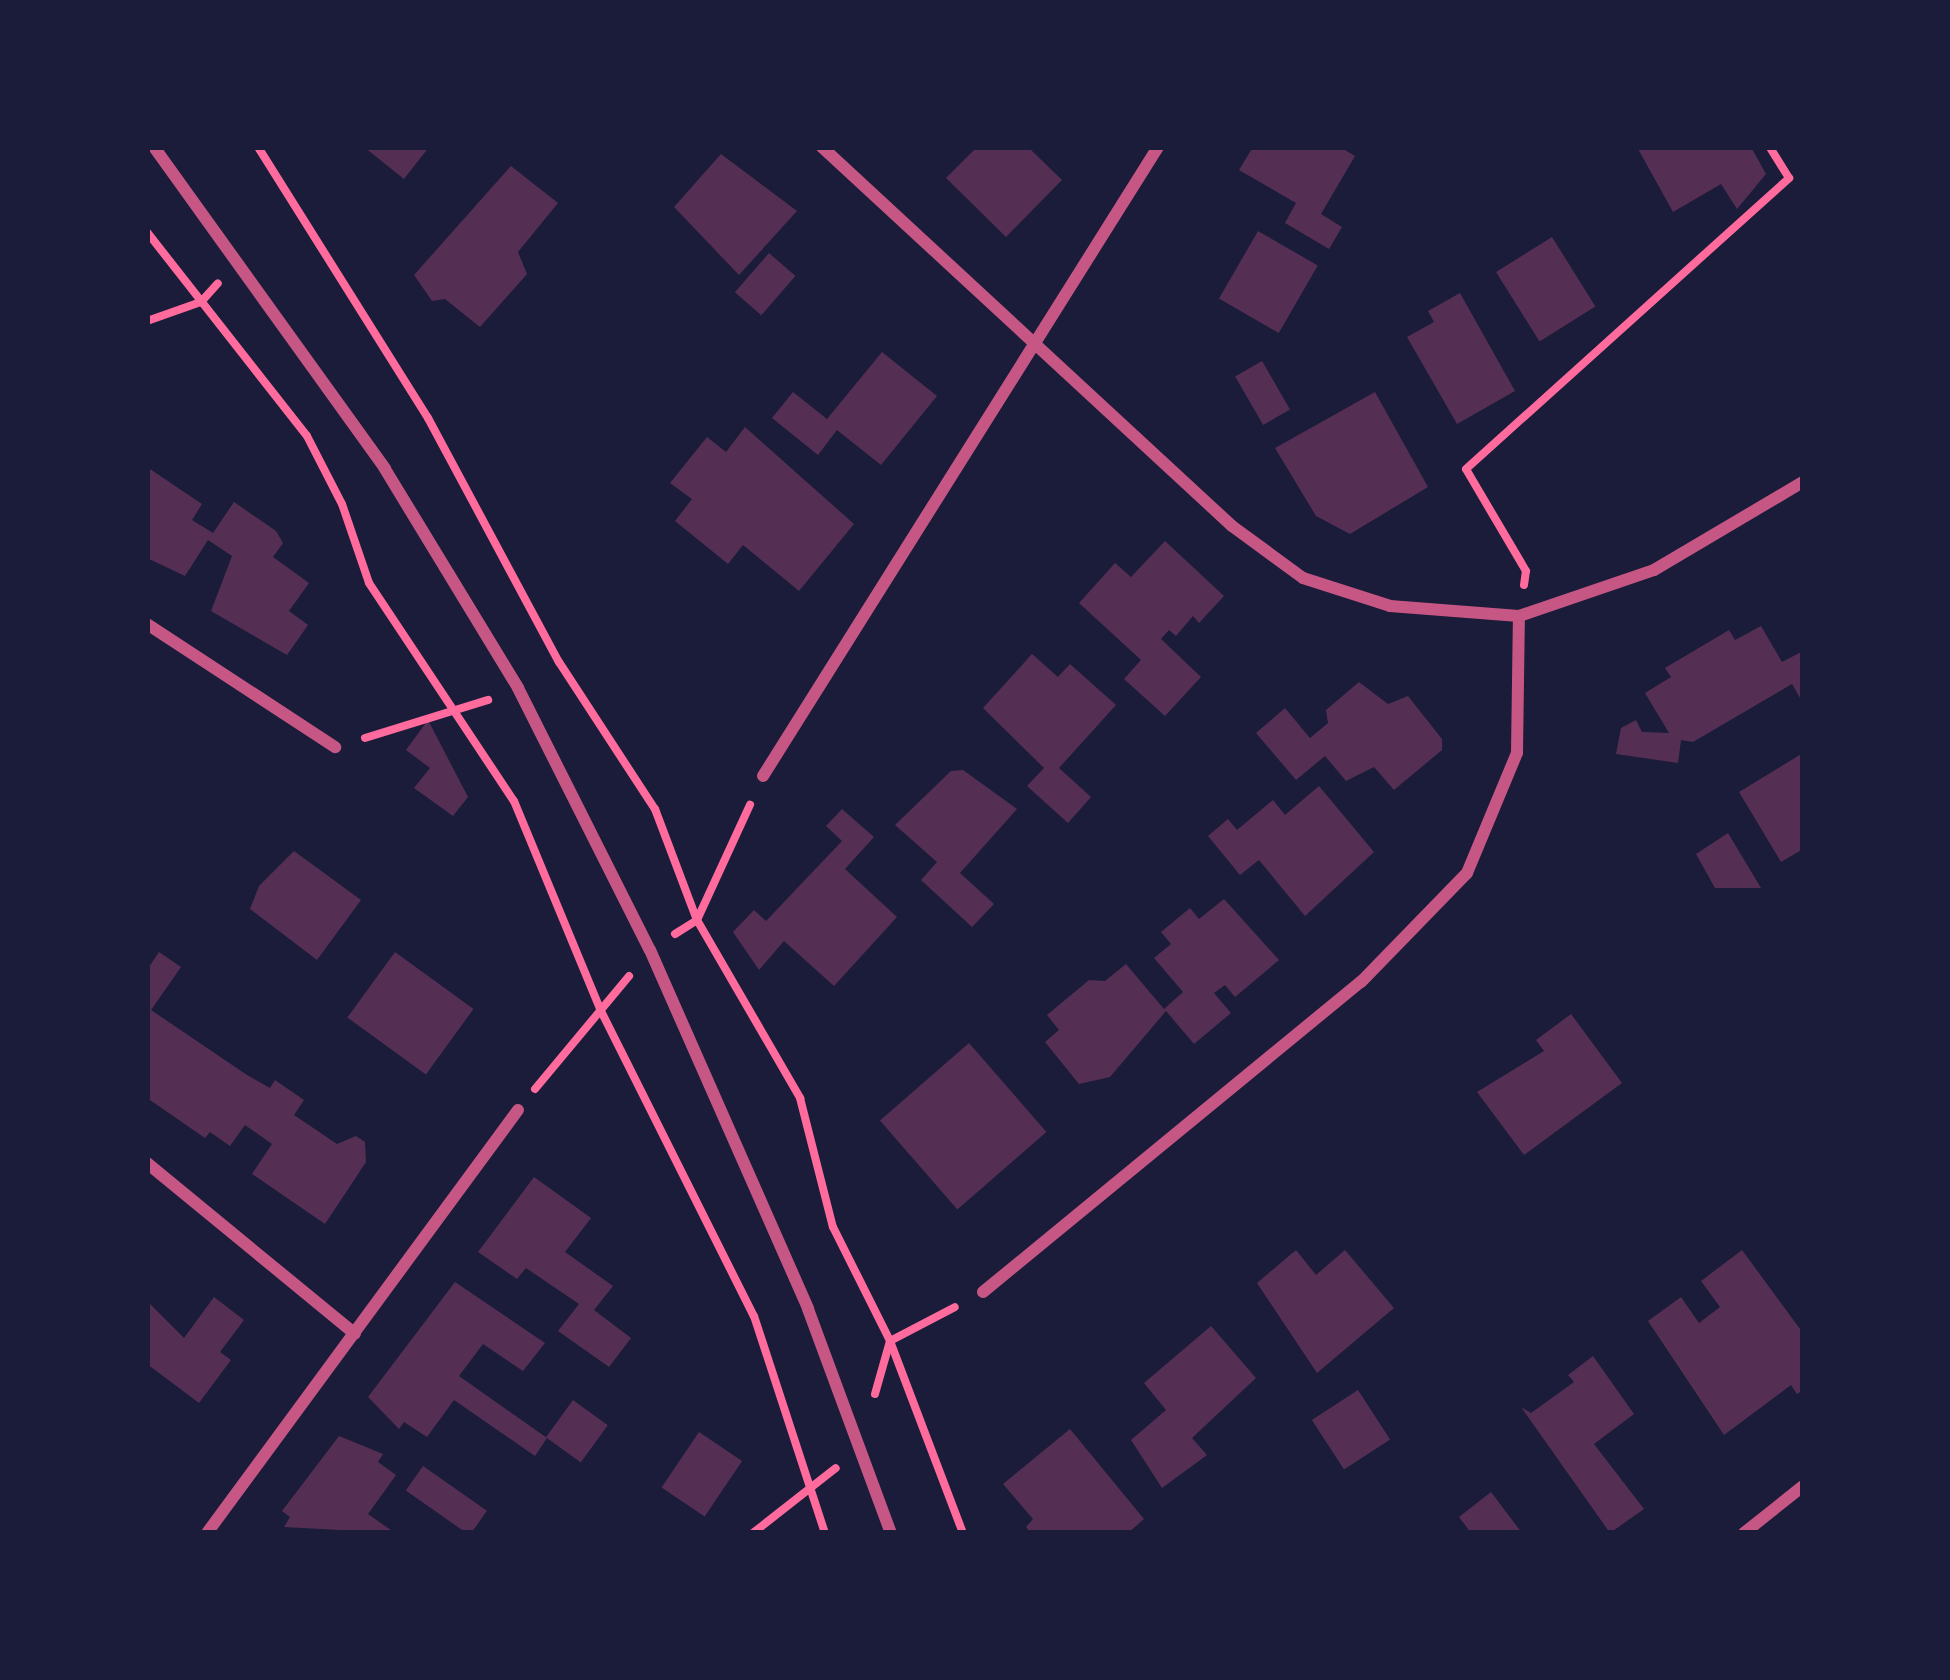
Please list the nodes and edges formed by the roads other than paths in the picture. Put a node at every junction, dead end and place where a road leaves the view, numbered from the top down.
1 (154, 147) edge
2 (822, 147) edge
3 (1158, 147) edge
4 (1034, 346) junction
5 (1803, 482) edge
6 (1519, 616) junction
7 (147, 624) edge
8 (335, 746) road end
9 (763, 776) road end
10 (518, 1110) road end
11 (147, 1163) edge
12 (983, 1292) road end
13 (355, 1334) junction
14 (1803, 1486) edge
15 (207, 1533) edge
16 (891, 1533) edge
17 (1744, 1533) edge

1 - 16 street
2 - 4 street
3 - 4 street
4 - 6 street
4 - 9 street
5 - 6 street
6 - 12 street
7 - 8 street
10 - 13 street
11 - 13 street
13 - 15 street
14 - 17 street

